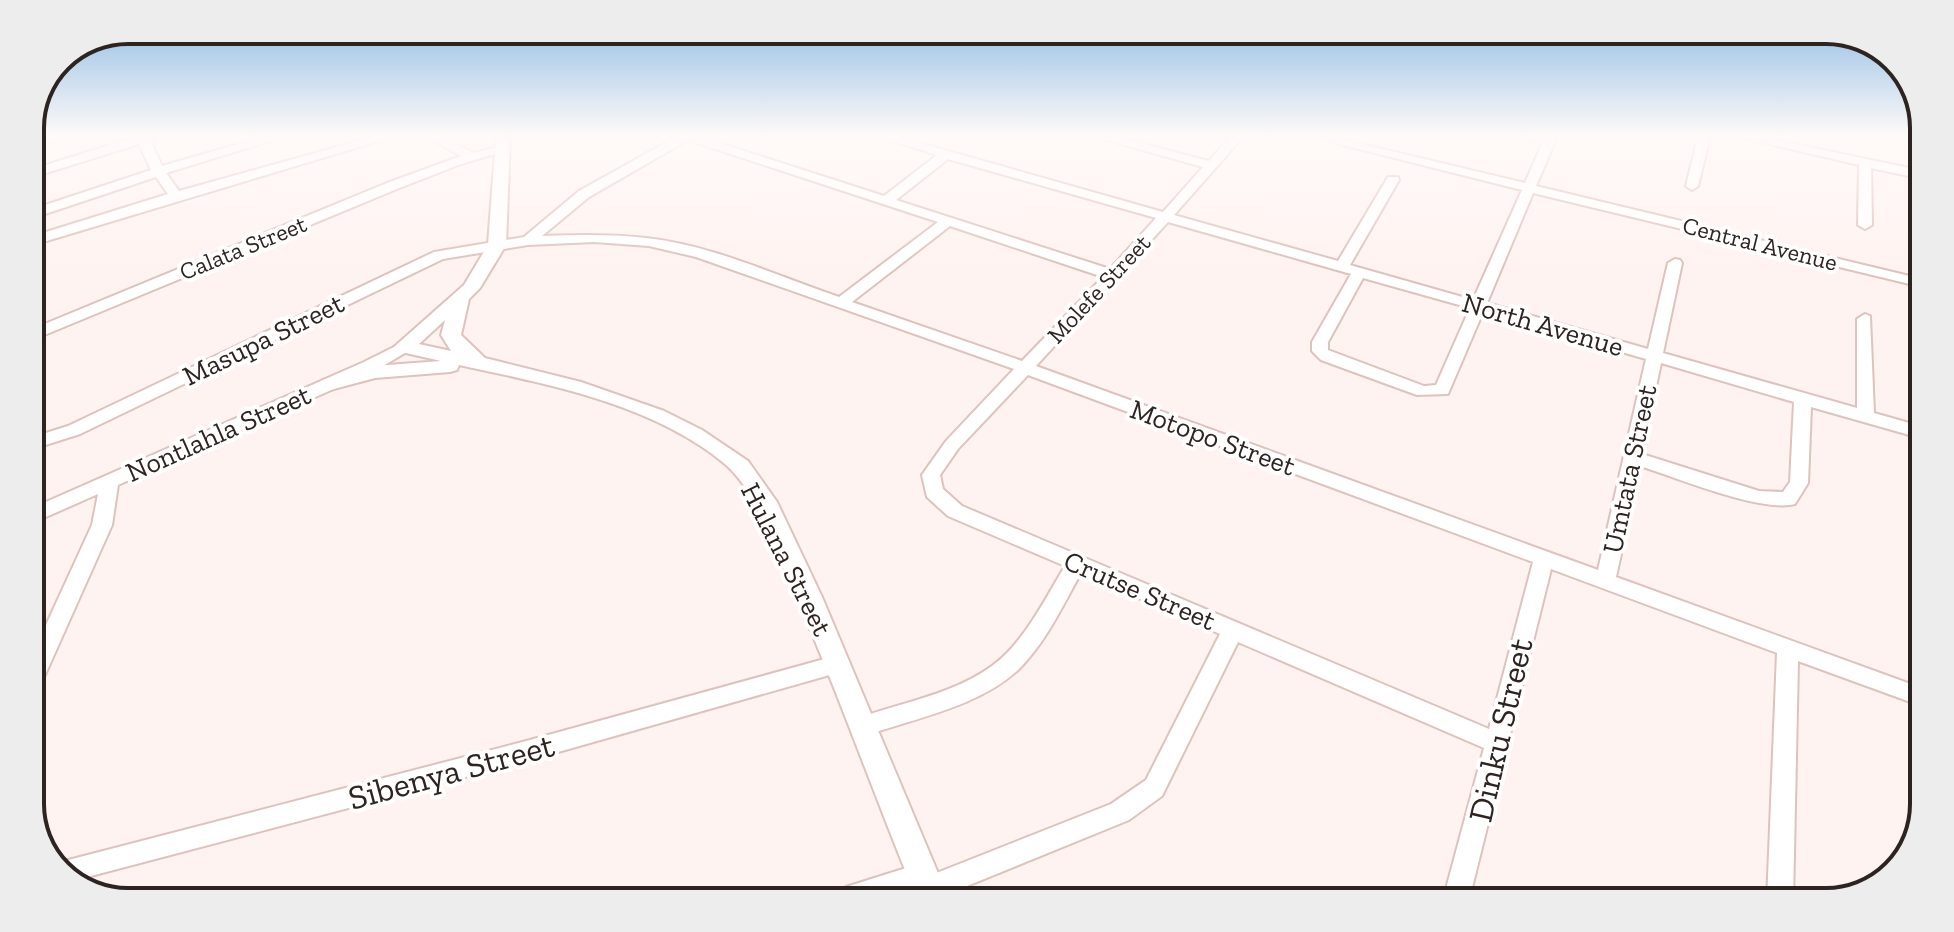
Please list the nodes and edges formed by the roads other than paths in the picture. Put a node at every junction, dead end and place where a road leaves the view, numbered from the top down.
1 (130, 180) edge
2 (165, 180) edge
3 (231, 180) edge
4 (407, 180) edge
5 (501, 180) edge
6 (608, 180) edge
7 (822, 180) edge
8 (912, 180) edge
9 (1040, 180) edge
10 (1197, 180) edge
11 (1393, 180) dead end
12 (1499, 180) edge
13 (1533, 180) edge
14 (1693, 180) edge
15 (1865, 180) edge
16 (1692, 186) dead end
17 (1530, 188) junction
18 (176, 196) junction
19 (886, 201) junction
20 (44, 210) edge
21 (1166, 216) junction
22 (948, 221) junction
23 (1865, 225) dead end
24 (44, 238) edge
25 (528, 241) junction
26 (497, 245) junction
27 (1675, 263) dead end
28 (1342, 267) junction
29 (1359, 272) junction
30 (1113, 275) junction
31 (1910, 280) edge
32 (460, 299) junction
33 (841, 303) junction
34 (1477, 305) junction
35 (1865, 319) dead end
36 (44, 330) edge
37 (404, 347) junction
38 (1653, 355) junction
39 (482, 366) junction
40 (1023, 367) junction
41 (330, 384) junction
42 (1803, 398) junction
43 (1866, 417) junction
44 (1910, 429) edge
45 (44, 440) edge
46 (1632, 457) junction
47 (110, 481) junction
48 (44, 511) edge
49 (1544, 559) junction
50 (1077, 563) junction
51 (1605, 582) junction
52 (1233, 630) junction
53 (1788, 648) junction
54 (44, 653) edge
55 (839, 664) junction
56 (1910, 693) edge
57 (864, 726) junction
58 (1498, 744) junction
59 (74, 868) edge
60 (928, 887) edge
61 (1459, 888) edge
62 (1780, 888) edge

1 - 20 street
2 - 18 street
3 - 18 street
4 - 36 street, Calata Street
5 - 26 street
6 - 25 street
7 - 19 street
8 - 19 street
9 - 21 street, North Avenue
10 - 21 street, Molefe Street
11 - 28 street
12 - 17 street, Central Avenue
13 - 17 street
14 - 16 street
15 - 23 street
17 - 31 street, Central Avenue
17 - 34 street
18 - 24 street
19 - 22 street
21 - 28 street, North Avenue
21 - 30 street, Molefe Street
22 - 30 street
22 - 33 street
25 - 26 street, Motopo Street
25 - 33 street, Motopo Street
26 - 32 street
26 - 45 street, Masupa Street
27 - 38 street, Umtata Street
28 - 29 street, North Avenue
29 - 34 street, North Avenue
29 - 34 street
30 - 40 street, Molefe Street
32 - 37 street
32 - 39 street
33 - 40 street, Motopo Street
34 - 38 street, North Avenue
35 - 43 street
37 - 39 street, Hulana Street
37 - 41 street, Nontlahla Street
38 - 42 street, North Avenue
38 - 46 street, Umtata Street
39 - 41 street
39 - 55 street, Hulana Street
40 - 49 street, Motopo Street
40 - 50 street, Crutse Street
41 - 47 street, Nontlahla Street
42 - 43 street, North Avenue
42 - 46 street
43 - 44 street, North Avenue
46 - 51 street, Umtata Street
47 - 48 street, Nontlahla Street
47 - 54 street
49 - 51 street, Motopo Street
49 - 58 street, Dinku Street
50 - 52 street, Crutse Street
50 - 57 street
51 - 53 street, Motopo Street
52 - 58 street, Crutse Street
52 - 60 street
53 - 56 street, Motopo Street
53 - 62 street
55 - 57 street, Hulana Street
55 - 59 street, Sibenya Street
57 - 60 street, Hulana Street
58 - 61 street, Dinku Street

